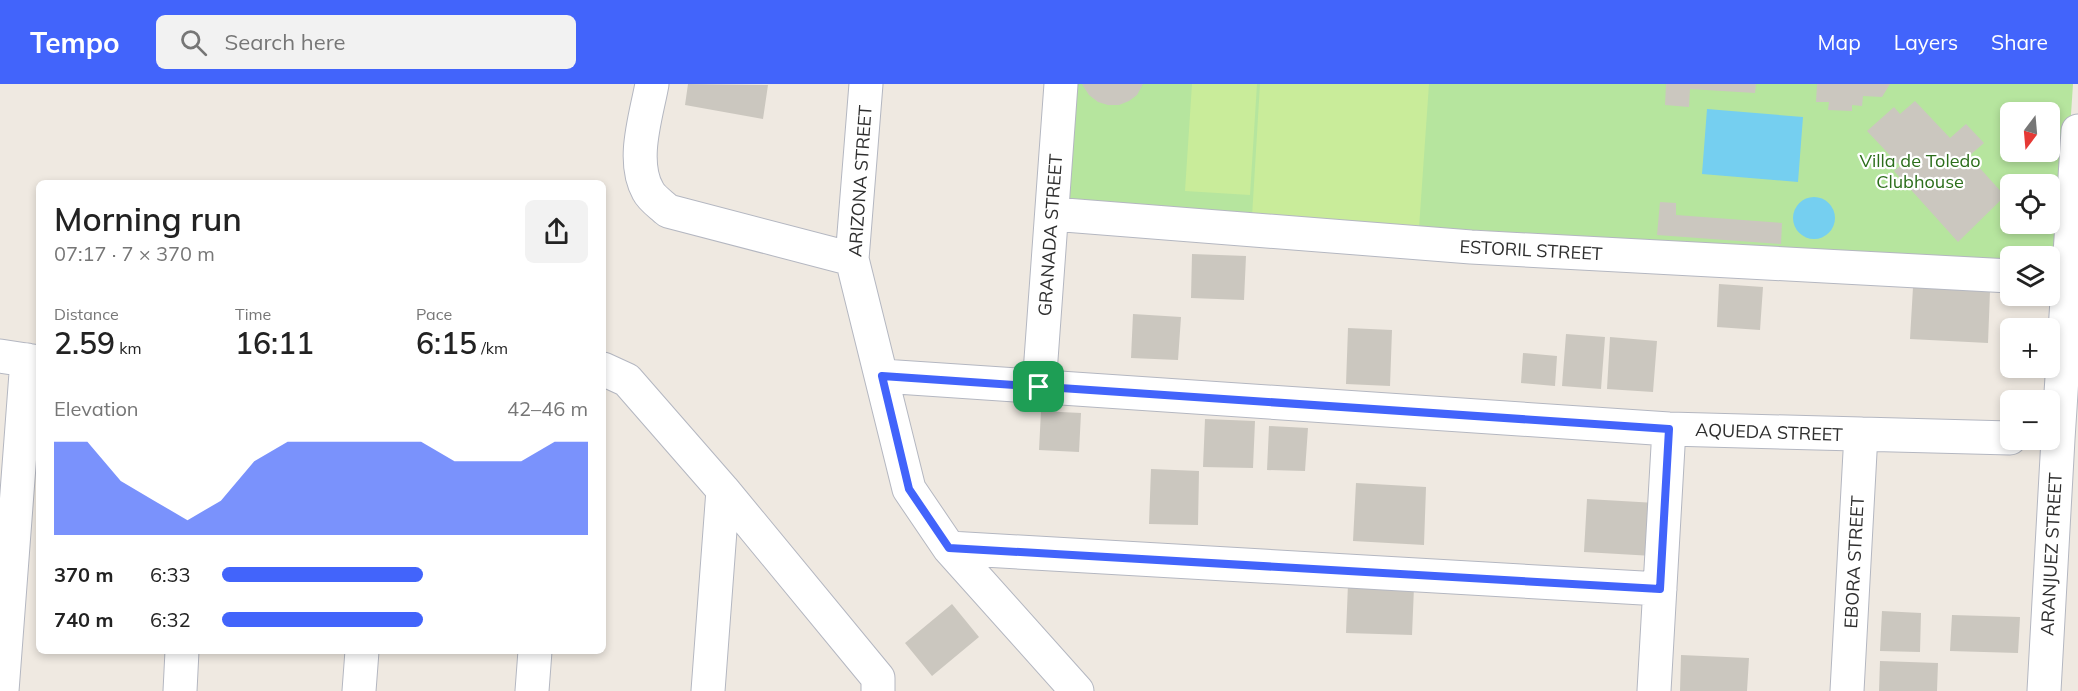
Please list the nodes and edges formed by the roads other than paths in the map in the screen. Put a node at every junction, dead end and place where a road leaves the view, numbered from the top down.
1 (652, 84) edge
2 (866, 84) edge
3 (1061, 84) edge
4 (2078, 131) edge
5 (1052, 213) junction
6 (852, 259) junction
7 (2060, 270) edge
8 (2000, 275) edge
9 (2058, 306) edge
10 (22, 359) edge
11 (606, 370) edge
12 (882, 376) junction
13 (1039, 387) junction
14 (2055, 390) edge
15 (1669, 429) junction
16 (1861, 434) junction
17 (2000, 438) edge
18 (2053, 450) edge
19 (723, 490) junction
20 (949, 548) junction
21 (1660, 589) junction
22 (182, 654) edge
23 (363, 654) edge
24 (535, 654) edge
25 (2, 691) edge
26 (180, 691) edge
27 (359, 691) edge
28 (532, 691) edge
29 (708, 691) edge
30 (878, 691) edge
31 (1077, 691) edge
32 (1654, 691) edge
33 (1847, 691) edge
34 (2044, 691) edge

1 - 6 street
2 - 6 street, ARIZONA STREET
3 - 5 street, GRANADA STREET
4 - 7 street, ARANJUEZ STREET
5 - 8 street, ESTORIL STREET
5 - 13 street, GRANADA STREET
6 - 12 street, ARIZONA STREET
9 - 14 street, ARANJUEZ STREET
10 - 25 street
11 - 19 street
12 - 13 street, AQUEDA STREET
12 - 20 street, ARIZONA STREET
13 - 15 street, AQUEDA STREET
15 - 16 street, AQUEDA STREET
15 - 21 street
16 - 17 street, AQUEDA STREET
16 - 33 street, EBORA STREET
18 - 34 street, ARANJUEZ STREET
19 - 29 street
19 - 30 street
20 - 21 street
20 - 31 street, ARIZONA STREET
21 - 32 street
22 - 26 street
23 - 27 street
24 - 28 street

